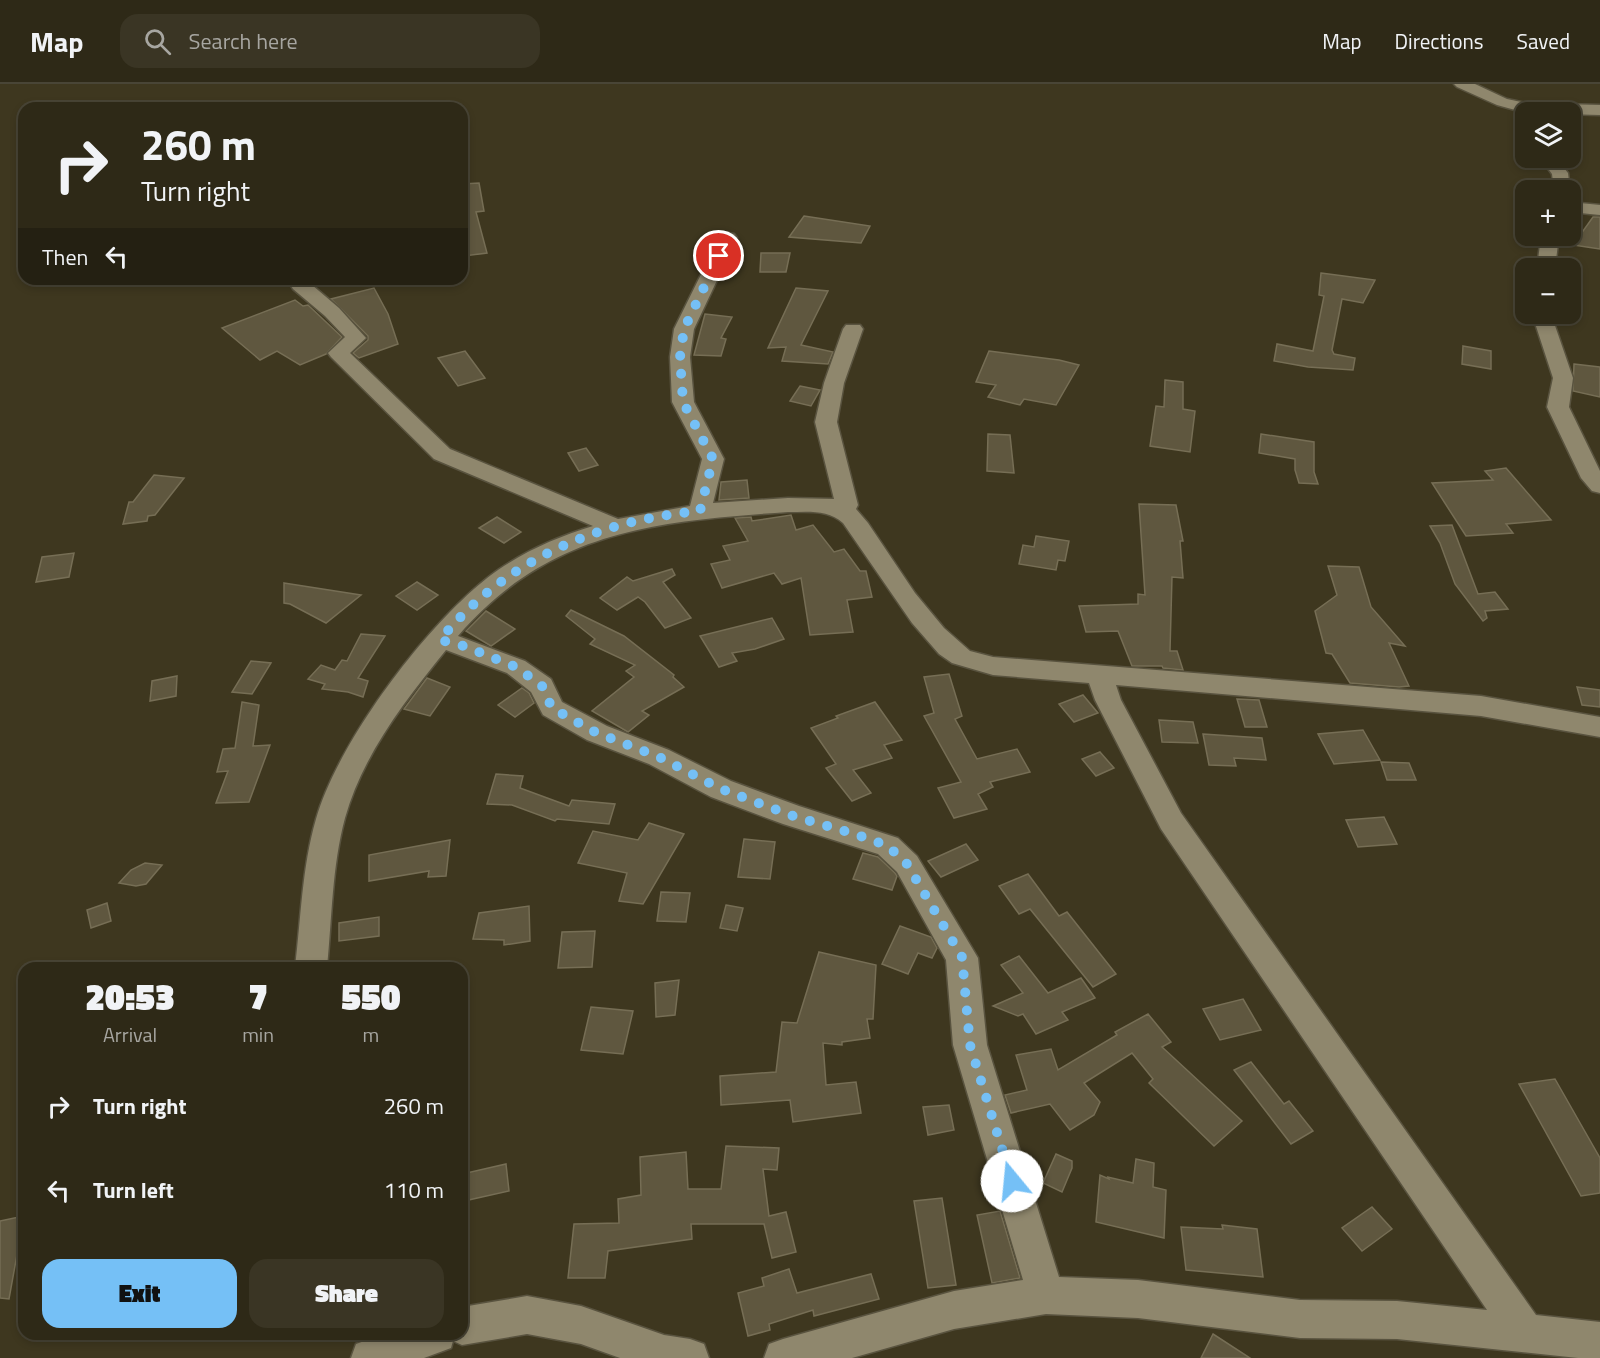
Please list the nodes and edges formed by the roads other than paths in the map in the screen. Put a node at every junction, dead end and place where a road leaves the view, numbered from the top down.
1 (1462, 84) edge
2 (1515, 106) edge
3 (1581, 110) edge
4 (1600, 110) edge
5 (1581, 208) edge
6 (1600, 210) edge
7 (728, 238) dead end
8 (300, 285) edge
9 (1544, 324) edge
10 (853, 329) dead end
11 (1600, 486) edge
12 (828, 507) junction
13 (700, 511) junction
14 (616, 527) junction
15 (440, 640) junction
16 (1099, 674) junction
17 (1600, 727) edge
18 (311, 962) edge
19 (1046, 1295) junction
20 (468, 1325) edge
21 (1525, 1333) junction
22 (409, 1340) edge
23 (1600, 1341) edge
24 (370, 1358) edge
25 (690, 1358) edge
26 (783, 1358) edge

1 - 2 street
3 - 4 street
5 - 6 street
7 - 13 street
8 - 14 street
9 - 11 street
10 - 12 street
12 - 13 street
12 - 16 street
13 - 14 street
14 - 15 street
15 - 18 street
15 - 19 street
16 - 17 street
16 - 21 street
19 - 21 street
19 - 26 street
20 - 25 street
21 - 23 street
22 - 24 street

